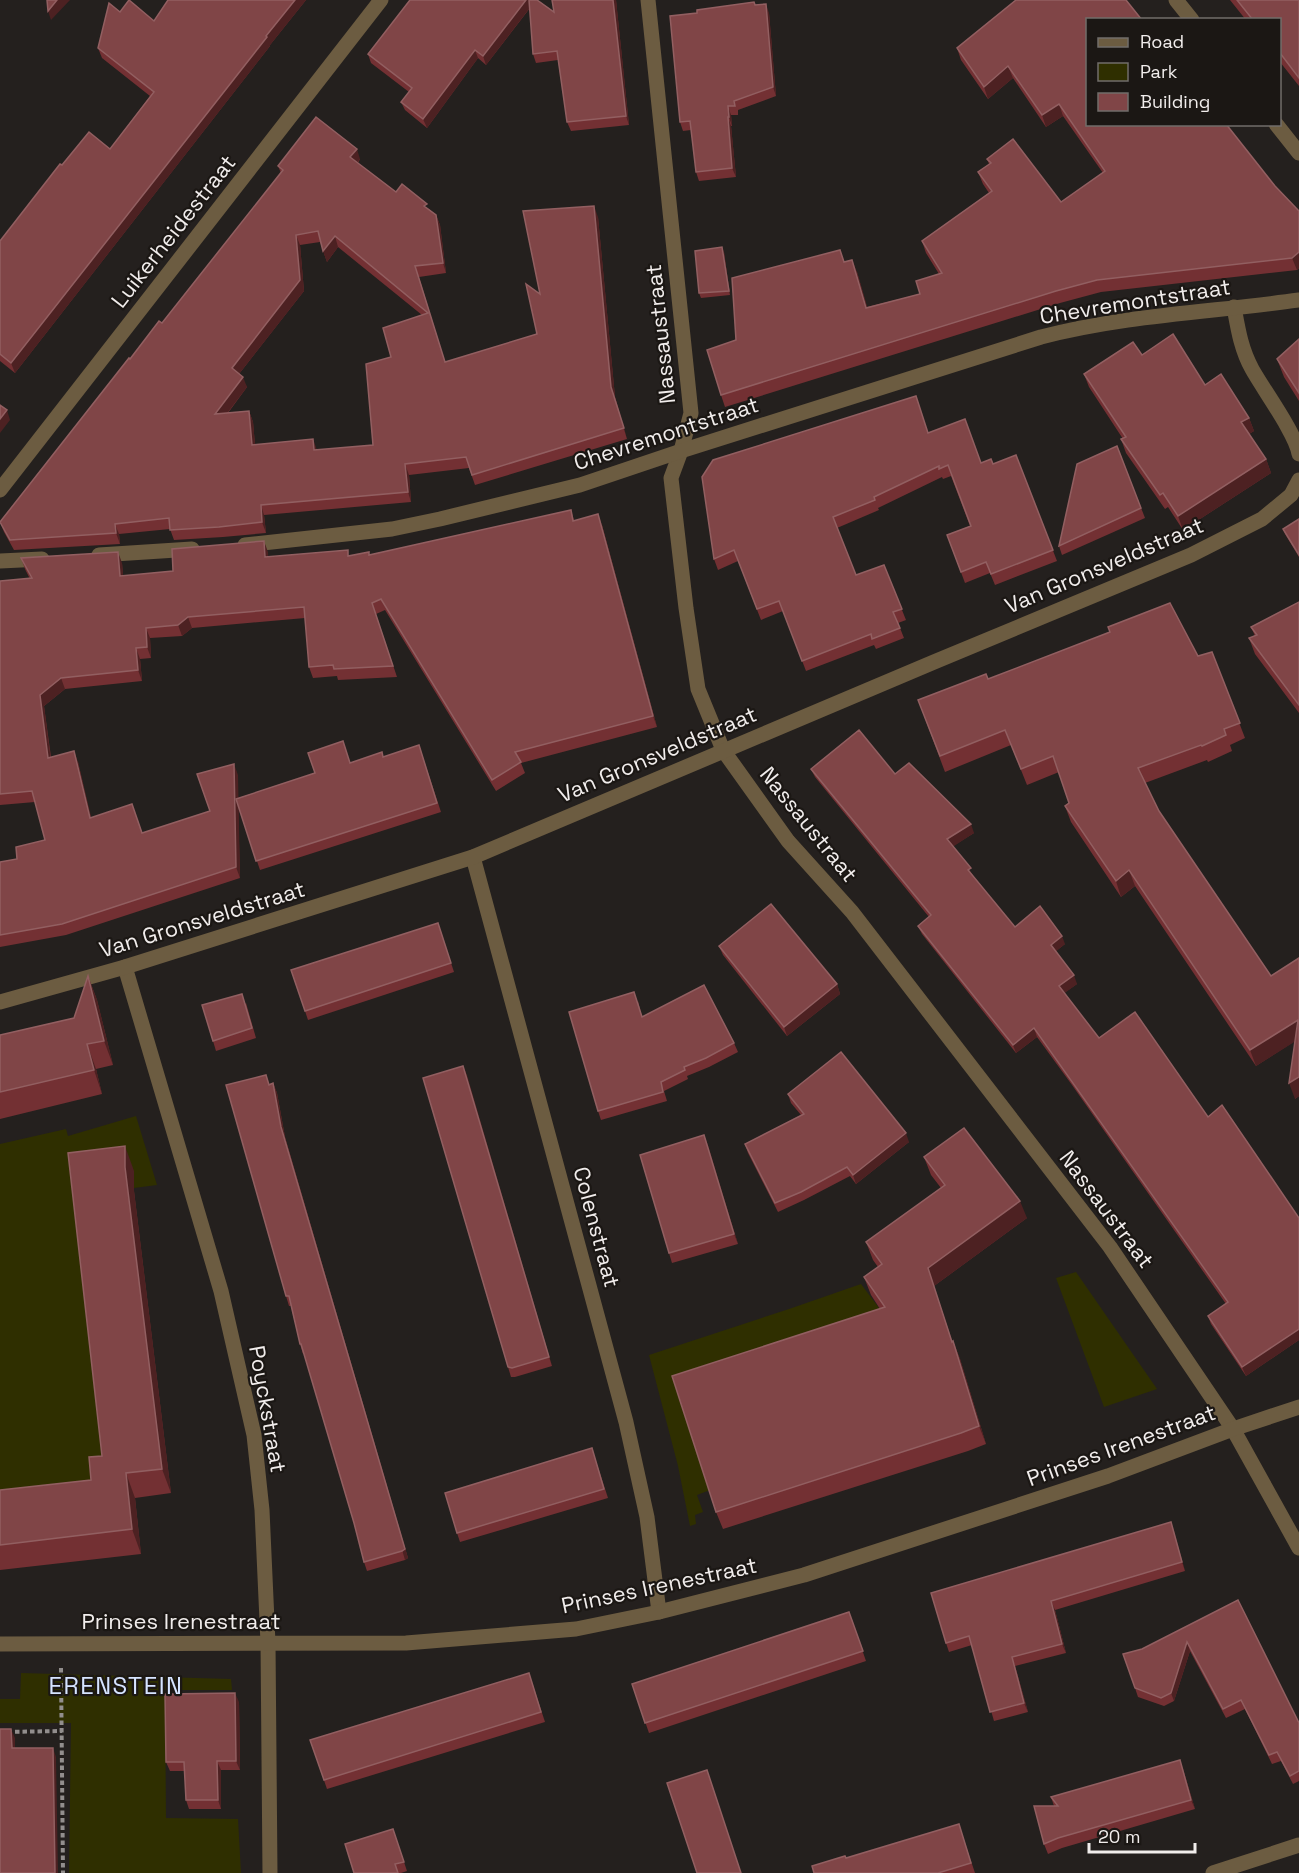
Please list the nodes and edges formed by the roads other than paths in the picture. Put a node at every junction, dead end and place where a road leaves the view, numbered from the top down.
1 (381, 0) edge
2 (648, 0) edge
3 (1176, 0) edge
4 (1190, 18) edge
5 (1278, 126) edge
6 (1299, 153) edge
7 (1299, 300) edge
8 (1234, 307) junction
9 (681, 452) junction
10 (1299, 454) edge
11 (1299, 480) edge
12 (0, 490) edge
13 (236, 546) edge
14 (212, 548) edge
15 (82, 556) edge
16 (59, 558) edge
17 (0, 561) edge
18 (723, 750) junction
19 (473, 857) junction
20 (125, 967) junction
21 (0, 1002) edge
22 (1299, 1407) edge
23 (1233, 1429) junction
24 (1299, 1548) edge
25 (659, 1612) junction
26 (268, 1643) junction
27 (0, 1644) edge
28 (1299, 1845) edge
29 (270, 1873) edge
30 (1213, 1873) edge

1 - 12 street, Luikerheidestraat
2 - 9 street, Nassaustraat
3 - 4 street
5 - 6 street
7 - 8 street, Chevremontstraat
8 - 9 street, Chevremontstraat
8 - 10 street
9 - 13 street, Chevremontstraat
9 - 18 street, Nassaustraat
11 - 18 street, Van Gronsveldstraat
14 - 15 street
16 - 17 street
18 - 19 street, Van Gronsveldstraat
18 - 23 street, Nassaustraat
19 - 20 street, Van Gronsveldstraat
19 - 25 street, Colenstraat
20 - 21 street, Van Gronsveldstraat
20 - 26 street, Poyckstraat
22 - 23 street, Prinses Irenestraat
23 - 24 street, Nassaustraat
23 - 25 street, Prinses Irenestraat
25 - 26 street, Prinses Irenestraat
26 - 27 street, Prinses Irenestraat
26 - 29 street, Poyckstraat
28 - 30 street

